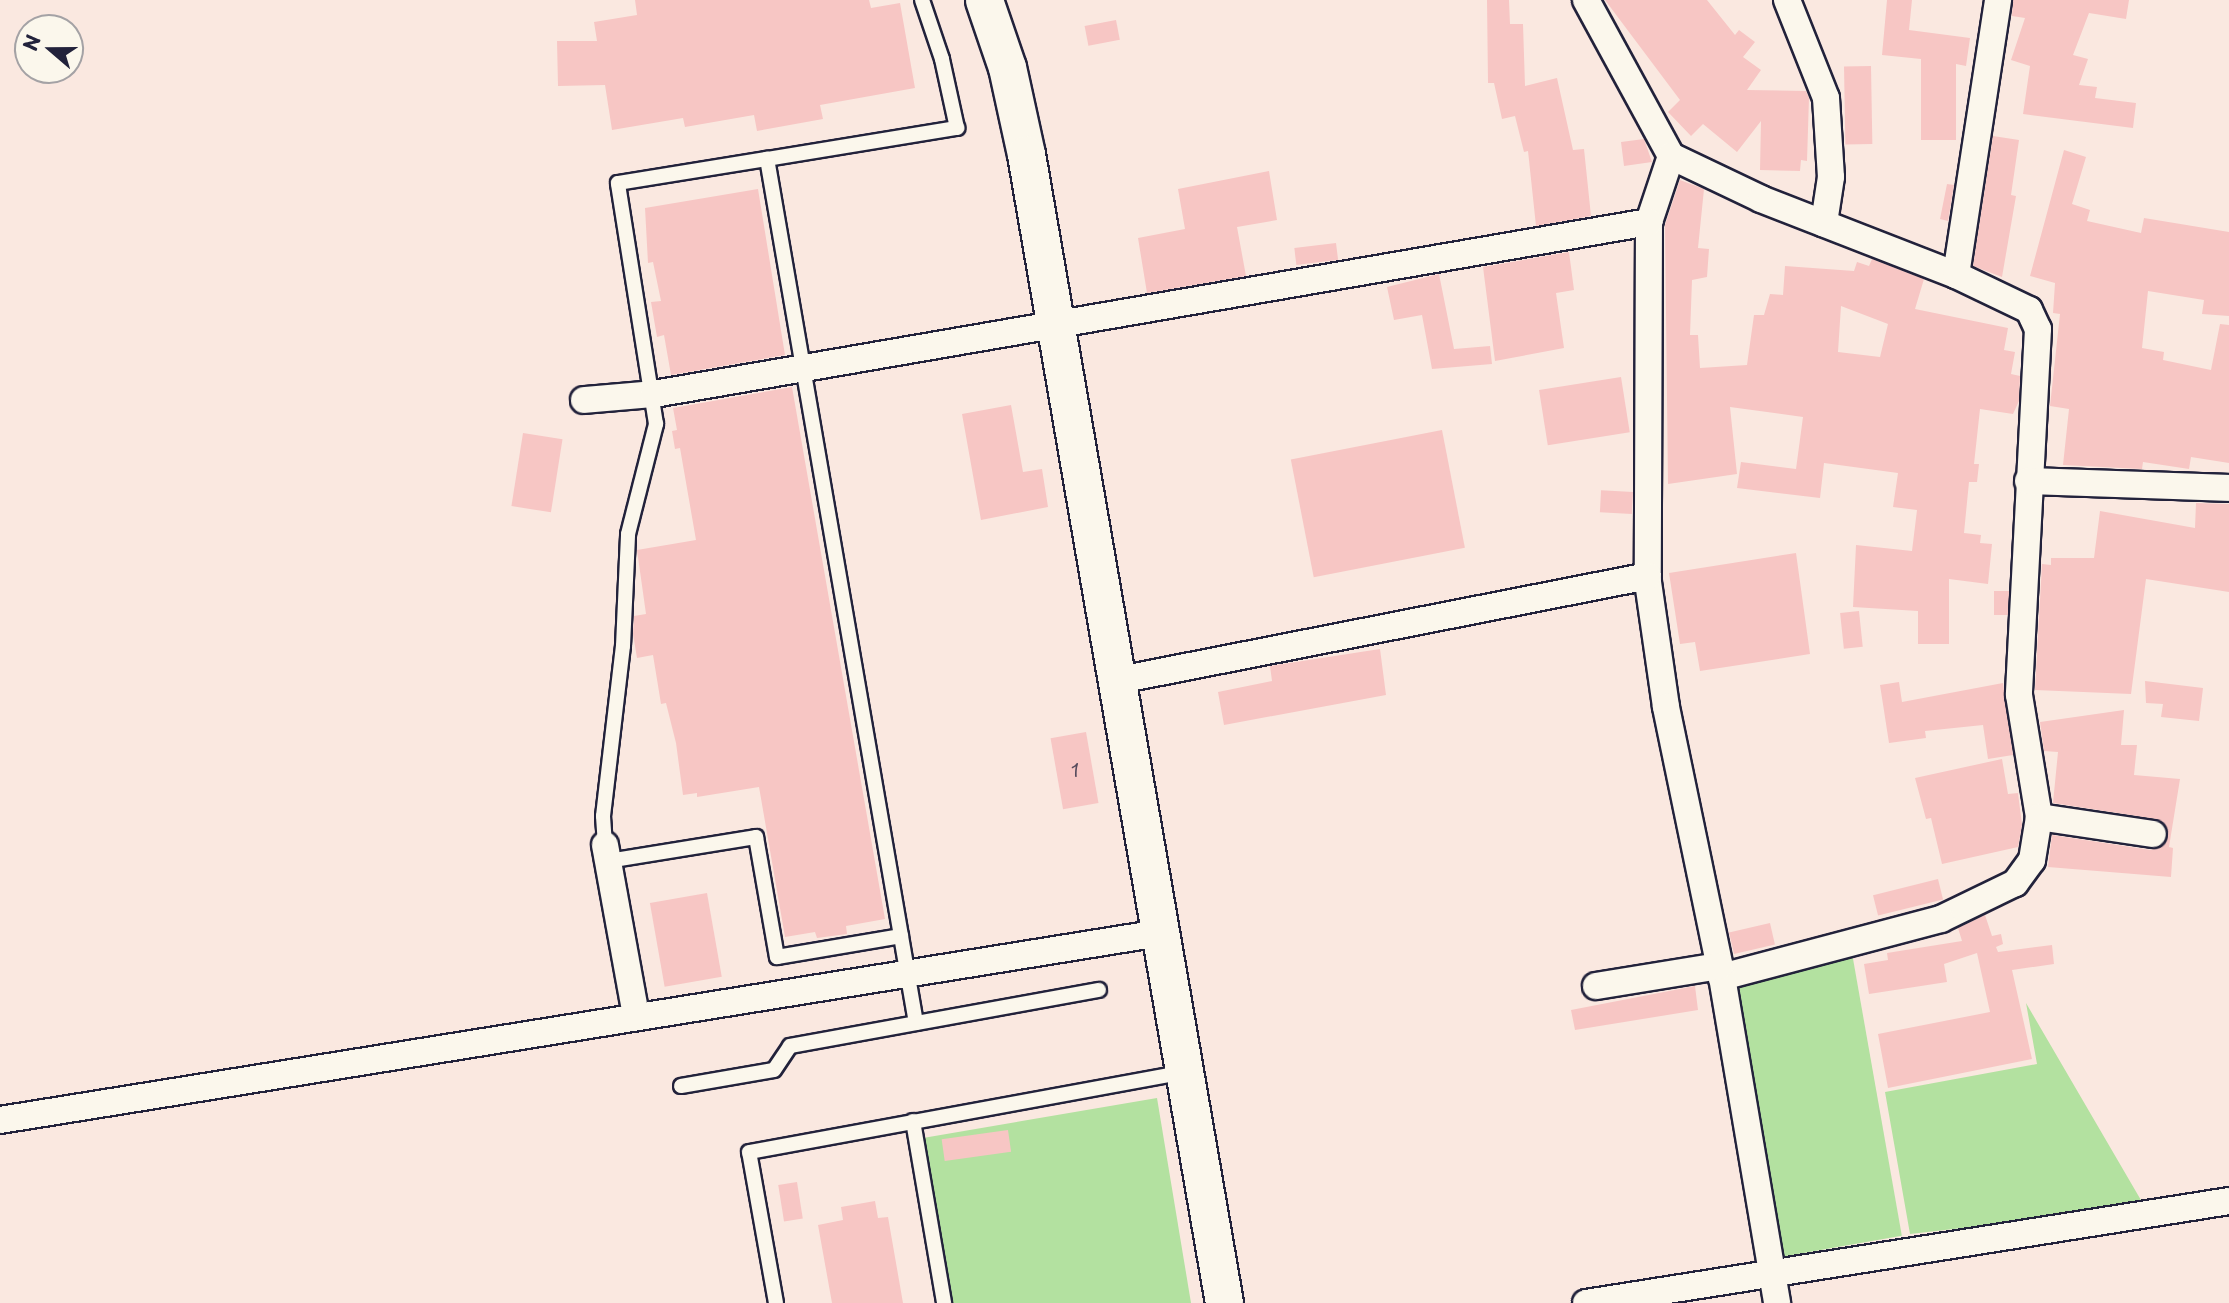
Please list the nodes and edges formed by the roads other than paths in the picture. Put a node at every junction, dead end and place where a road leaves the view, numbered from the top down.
1 (922, 0) edge
2 (984, 0) edge
3 (1586, 0) edge
4 (1787, 0) edge
5 (1998, 0) edge
6 (1671, 156) junction
7 (767, 159) junction
8 (1649, 222) junction
9 (1824, 223) junction
10 (1956, 275) junction
11 (1054, 324) junction
12 (803, 367) junction
13 (654, 394) junction
14 (584, 400) dead end
15 (2028, 481) junction
16 (2229, 488) edge
17 (1648, 576) junction
18 (1114, 681) junction
19 (2039, 817) junction
20 (2154, 834) dead end
21 (607, 853) junction
22 (1160, 933) junction
23 (901, 936) junction
24 (1721, 971) junction
25 (908, 972) junction
26 (1596, 986) dead end
27 (1099, 990) dead end
28 (636, 1016) junction
29 (916, 1023) junction
30 (1187, 1071) junction
31 (681, 1086) dead end
32 (0, 1120) edge
33 (914, 1122) junction
34 (2229, 1201) edge
35 (1772, 1272) junction
36 (776, 1303) edge
37 (944, 1303) edge
38 (1224, 1303) edge
39 (1586, 1303) edge
40 (1777, 1303) edge

1 - 7 lane
2 - 11 street
3 - 6 street
4 - 9 street
5 - 10 street
6 - 8 street
6 - 9 street
7 - 12 lane
7 - 13 lane
8 - 11 street
8 - 17 street
9 - 10 street
10 - 15 street
11 - 12 street
11 - 18 street
12 - 13 street
12 - 23 lane
13 - 14 street
13 - 21 lane
15 - 16 street
15 - 19 street
17 - 18 street
17 - 24 street
18 - 22 street
19 - 20 street
19 - 24 street
21 - 23 lane
21 - 28 street
22 - 25 street
22 - 30 street
23 - 25 lane
24 - 26 street
24 - 35 street
25 - 28 street
25 - 29 lane
27 - 29 lane
28 - 32 street
29 - 31 lane
30 - 33 lane
30 - 38 street
33 - 36 lane
33 - 37 lane
34 - 35 street
35 - 39 street
35 - 40 street

